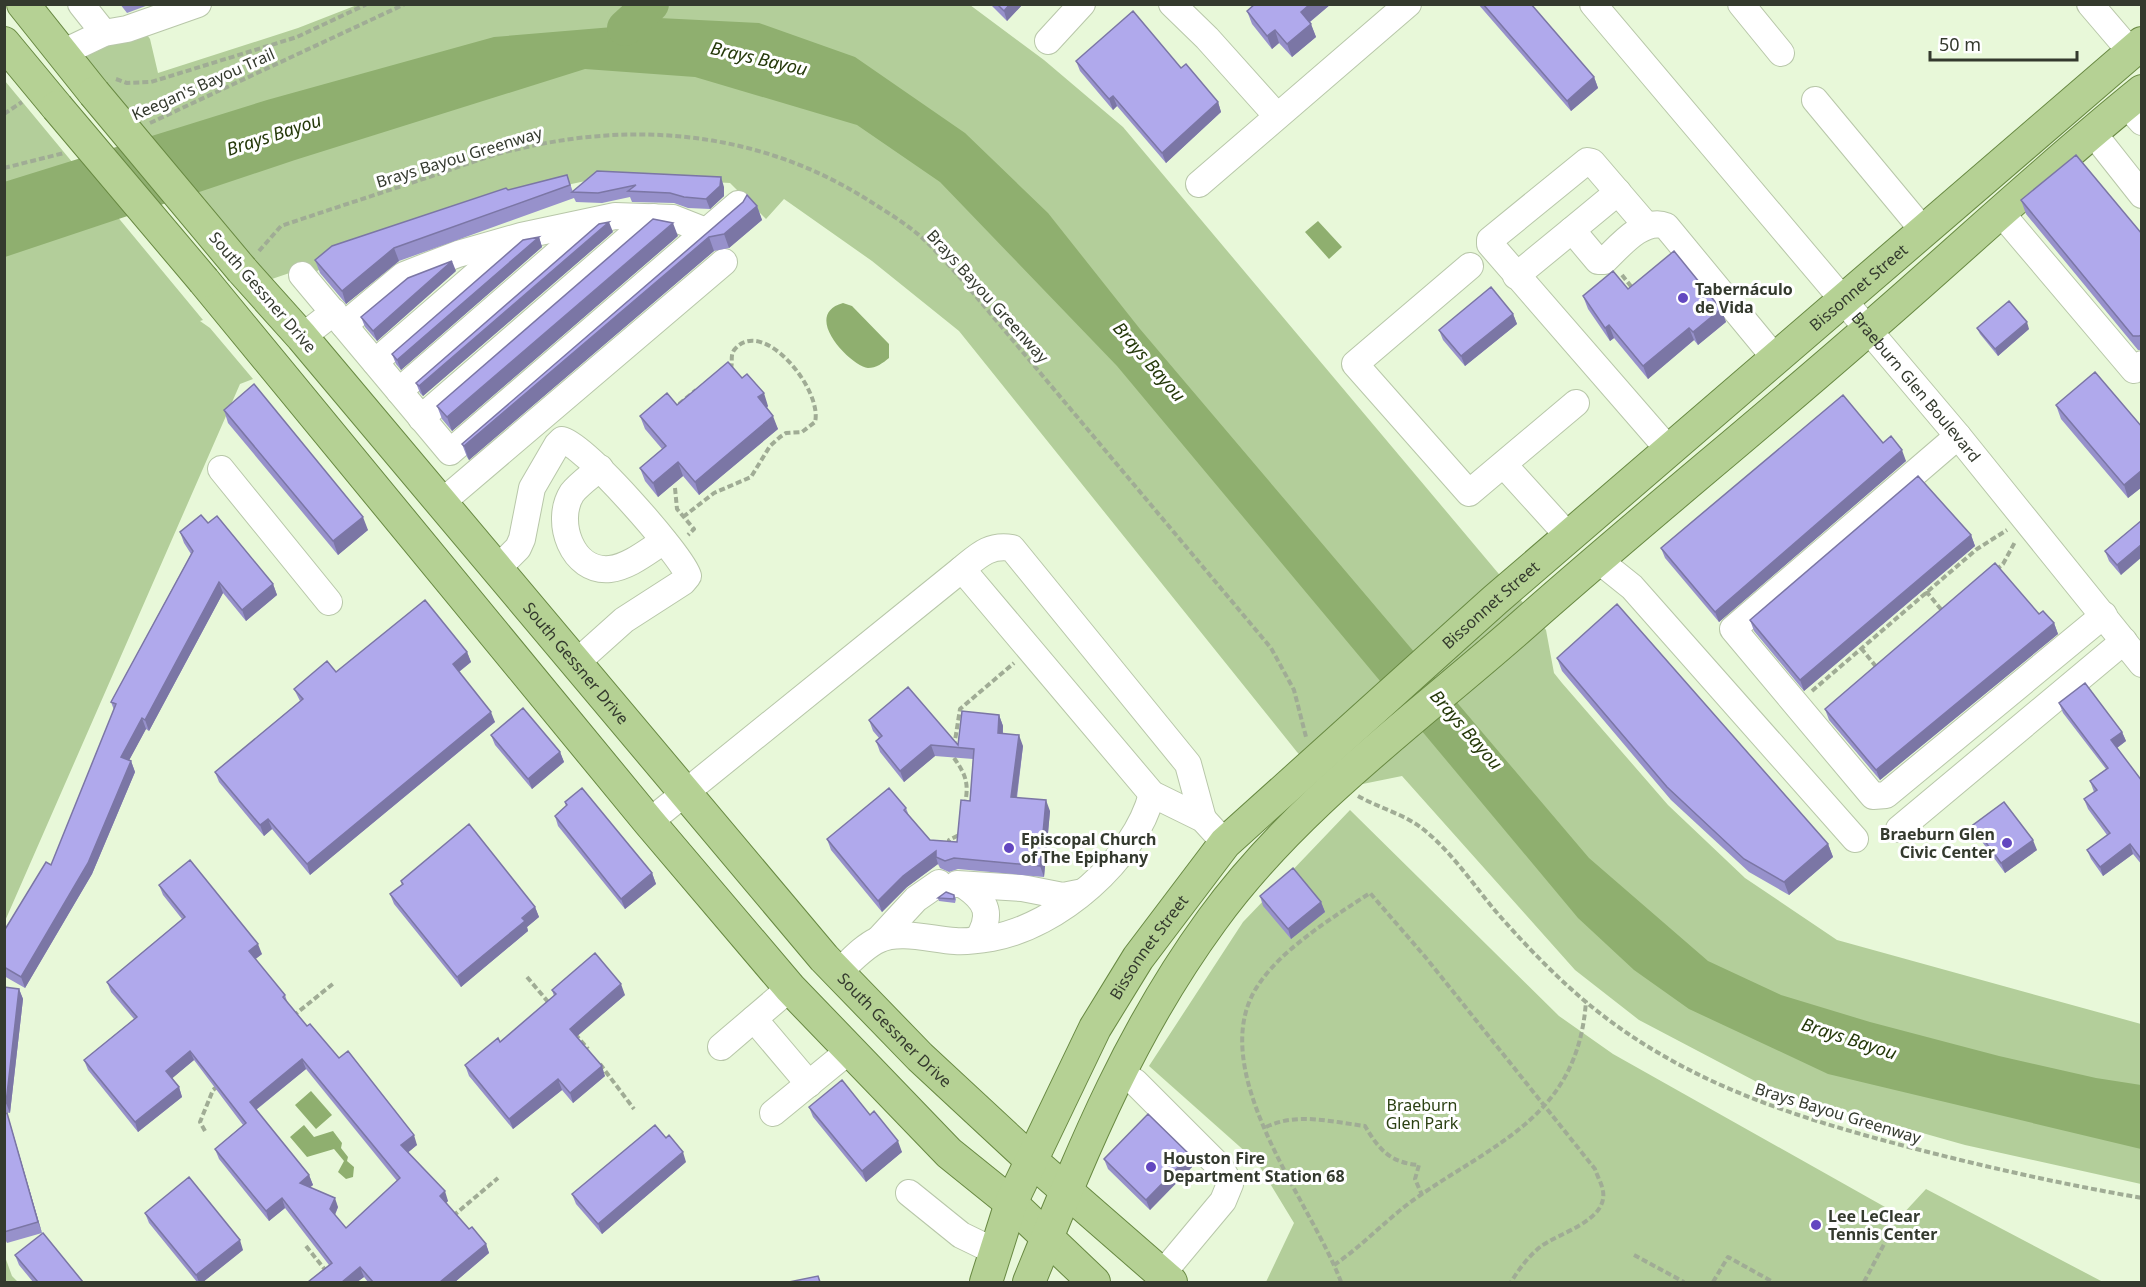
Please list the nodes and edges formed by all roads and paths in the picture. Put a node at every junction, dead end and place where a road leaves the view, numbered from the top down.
1 (23, 4) edge
2 (81, 4) edge
3 (198, 4) edge
4 (367, 4) edge
5 (405, 4) edge
6 (1082, 4) edge
7 (1172, 4) edge
8 (1408, 4) edge
9 (1593, 4) edge
10 (1741, 4) edge
11 (2090, 4) edge
12 (104, 33) junction
13 (1048, 41) dead end
14 (4, 43) edge
15 (2136, 47) edge
16 (62, 52) junction
17 (1782, 53) dead end
18 (103, 85) junction
19 (1815, 100) dead end
20 (45, 101) junction
21 (2136, 106) edge
22 (4, 114) edge
23 (1277, 116) junction
24 (2050, 121) junction
25 (147, 124) dead end
26 (2083, 142) junction
27 (75, 149) dead end
28 (4, 168) edge
29 (1199, 184) dead end
30 (1617, 192) junction
31 (2142, 195) edge
32 (738, 204) edge
33 (2001, 213) junction
34 (653, 217) junction
35 (597, 219) junction
36 (1646, 225) junction
37 (1572, 230) junction
38 (1923, 230) junction
39 (706, 231) junction
40 (521, 236) junction
41 (1608, 258) junction
42 (724, 261) dead end
43 (249, 262) junction
44 (1470, 266) dead end
45 (302, 275) dead end
46 (1516, 276) junction
47 (1640, 296) edge
48 (1842, 301) junction
49 (339, 319) junction
50 (1869, 329) junction
51 (302, 337) junction
52 (1776, 358) junction
53 (375, 362) junction
54 (2142, 364) edge
55 (725, 374) edge
56 (704, 388) edge
57 (399, 391) junction
58 (1576, 403) dead end
59 (677, 408) edge
60 (421, 417) junction
61 (1958, 436) junction
62 (1669, 450) junction
63 (1504, 465) junction
64 (600, 468) junction
65 (221, 469) dead end
66 (441, 503) junction
67 (683, 517) dead end
68 (2026, 520) junction
69 (410, 532) junction
70 (1572, 535) junction
71 (664, 541) junction
72 (1597, 559) junction
73 (496, 569) junction
74 (962, 569) junction
75 (1987, 577) edge
76 (1926, 591) junction
77 (329, 602) dead end
78 (1953, 606) edge
79 (1944, 614) junction
80 (2104, 615) junction
81 (1936, 621) edge
82 (2124, 641) junction
83 (1861, 648) junction
84 (1030, 650) junction
85 (1887, 662) edge
86 (576, 663) junction
87 (2142, 664) edge
88 (1878, 669) junction
89 (1870, 676) edge
90 (1796, 704) junction
91 (1318, 746) junction
92 (954, 748) edge
93 (954, 758) edge
94 (1349, 783) junction
95 (686, 794) junction
96 (1152, 794) junction
97 (963, 815) edge
98 (1203, 819) junction
99 (649, 822) junction
100 (961, 825) edge
101 (1899, 829) dead end
102 (1855, 838) dead end
103 (1225, 843) junction
104 (949, 852) edge
105 (954, 884) junction
106 (1083, 891) junction
107 (1183, 896) junction
108 (1214, 916) junction
109 (879, 939) junction
110 (978, 939) junction
111 (831, 965) junction
112 (527, 977) dead end
113 (334, 983) dead end
114 (790, 988) junction
115 (1586, 1001) junction
116 (550, 1004) edge
117 (754, 1019) junction
118 (289, 1020) edge
119 (573, 1032) edge
120 (721, 1047) dead end
121 (850, 1050) junction
122 (1117, 1074) junction
123 (219, 1082) edge
124 (809, 1084) junction
125 (1544, 1105) junction
126 (634, 1109) dead end
127 (773, 1113) dead end
128 (1266, 1127) junction
129 (205, 1131) dead end
130 (1031, 1160) junction
131 (498, 1178) dead end
132 (1066, 1190) junction
133 (909, 1193) dead end
134 (1422, 1195) junction
135 (2142, 1198) edge
136 (1011, 1203) junction
137 (444, 1224) edge
138 (1890, 1233) dead end
139 (1047, 1237) junction
140 (306, 1246) edge
141 (996, 1252) junction
142 (1634, 1255) dead end
143 (1334, 1264) junction
144 (332, 1268) edge
145 (1166, 1278) edge
146 (986, 1282) edge
147 (1029, 1282) edge
148 (1094, 1282) edge
149 (1341, 1282) edge
150 (1510, 1282) edge
151 (1684, 1282) edge
152 (1713, 1282) edge
153 (1773, 1282) edge
154 (1864, 1282) edge

1 - 16 main road, South Gessner Drive
2 - 12 street
3 - 12 street
4 - 18 path, Keegan's Bayou Trail
5 - 25 path, Keegan's Bayou Trail
6 - 13 street
7 - 23 street
8 - 23 street
9 - 48 street, Braeburn Glen Boulevard
10 - 17 street
11 - 15 street
12 - 16 street
14 - 20 main road
15 - 24 main road, Bissonnet Street
16 - 18 main road, South Gessner Drive
18 - 43 main road, South Gessner Drive, bridge
19 - 38 street
20 - 22 path
20 - 69 main road, bridge
21 - 26 main road
23 - 29 street
24 - 26 main road
24 - 38 main road, Bissonnet Street
26 - 31 street
26 - 33 main road
27 - 28 path
30 - 36 street
30 - 37 street
30 - 46 street
32 - 39 street
33 - 50 main road
33 - 54 street
34 - 35 street
34 - 39 street
34 - 60 street
35 - 40 street
35 - 57 street
36 - 41 street
36 - 52 street
37 - 41 street
37 - 46 street
38 - 48 main road, Bissonnet Street
39 - 60 street
40 - 49 street
40 - 53 street
41 - 47 path
42 - 66 street
43 - 51 main road, South Gessner Drive
43 - 91 path, Brays Bayou Greenway
44 - 63 street
45 - 49 street
46 - 62 street
48 - 50 street, Braeburn Glen Boulevard
48 - 52 main road, Bissonnet Street
49 - 51 street
49 - 53 street
50 - 61 street, Braeburn Glen Boulevard
50 - 72 main road
51 - 66 main road, South Gessner Drive
52 - 62 main road, Bissonnet Street
53 - 57 street
55 - 67 path
56 - 59 path
57 - 60 street
58 - 63 street
61 - 68 street, Braeburn Glen Boulevard
61 - 90 street
62 - 70 main road, Bissonnet Street
63 - 70 street
64 - 71 street
64 - 71 street
64 - 73 street
65 - 77 street
66 - 69 main road
66 - 73 main road, South Gessner Drive
68 - 75 path
68 - 76 path
68 - 80 street, Braeburn Glen Boulevard
69 - 99 main road
70 - 72 main road
70 - 91 main road, Bissonnet Street
71 - 86 street
72 - 94 main road
72 - 102 street
73 - 86 main road, South Gessner Drive
74 - 84 street
74 - 95 street
74 - 98 street
76 - 79 path
76 - 83 path
78 - 79 path
79 - 81 path
80 - 82 street, Braeburn Glen Boulevard
80 - 90 street
82 - 87 street, Braeburn Glen Boulevard
82 - 101 street
83 - 88 path
83 - 90 path
84 - 92 path
84 - 96 street
85 - 88 path
86 - 95 main road, South Gessner Drive
88 - 89 path
91 - 103 main road, Bissonnet Street
93 - 97 path
94 - 108 main road
94 - 115 path, Brays Bayou Greenway
95 - 99 street
95 - 111 main road, South Gessner Drive
96 - 98 street
96 - 106 street
98 - 103 street
99 - 114 main road
100 - 104 path
103 - 107 main road, Bissonnet Street
105 - 106 street
105 - 109 street
105 - 110 street
106 - 110 street
107 - 108 main road
107 - 130 main road, Bissonnet Street
108 - 122 main road
109 - 110 street
109 - 111 street
111 - 114 main road
111 - 130 main road, South Gessner Drive
112 - 116 path
113 - 118 path
114 - 117 street
114 - 121 main road
115 - 125 path
115 - 135 path, Brays Bayou Greenway
117 - 120 street
117 - 124 street
119 - 126 path
121 - 124 street
121 - 136 main road
122 - 132 main road
122 - 145 street
123 - 129 path
124 - 127 street
125 - 128 path
125 - 134 path
125 - 150 path
128 - 134 path
128 - 143 path
130 - 132 main road, South Gessner Drive
130 - 136 main road, Bissonnet Street
131 - 137 path
132 - 139 main road
132 - 145 main road, South Gessner Drive
133 - 141 street
134 - 143 path
136 - 139 main road
136 - 141 main road, Bissonnet Street
138 - 154 path
139 - 147 main road
139 - 148 main road
140 - 144 path
141 - 146 main road, Bissonnet Street
142 - 151 path
143 - 149 path
152 - 153 path

